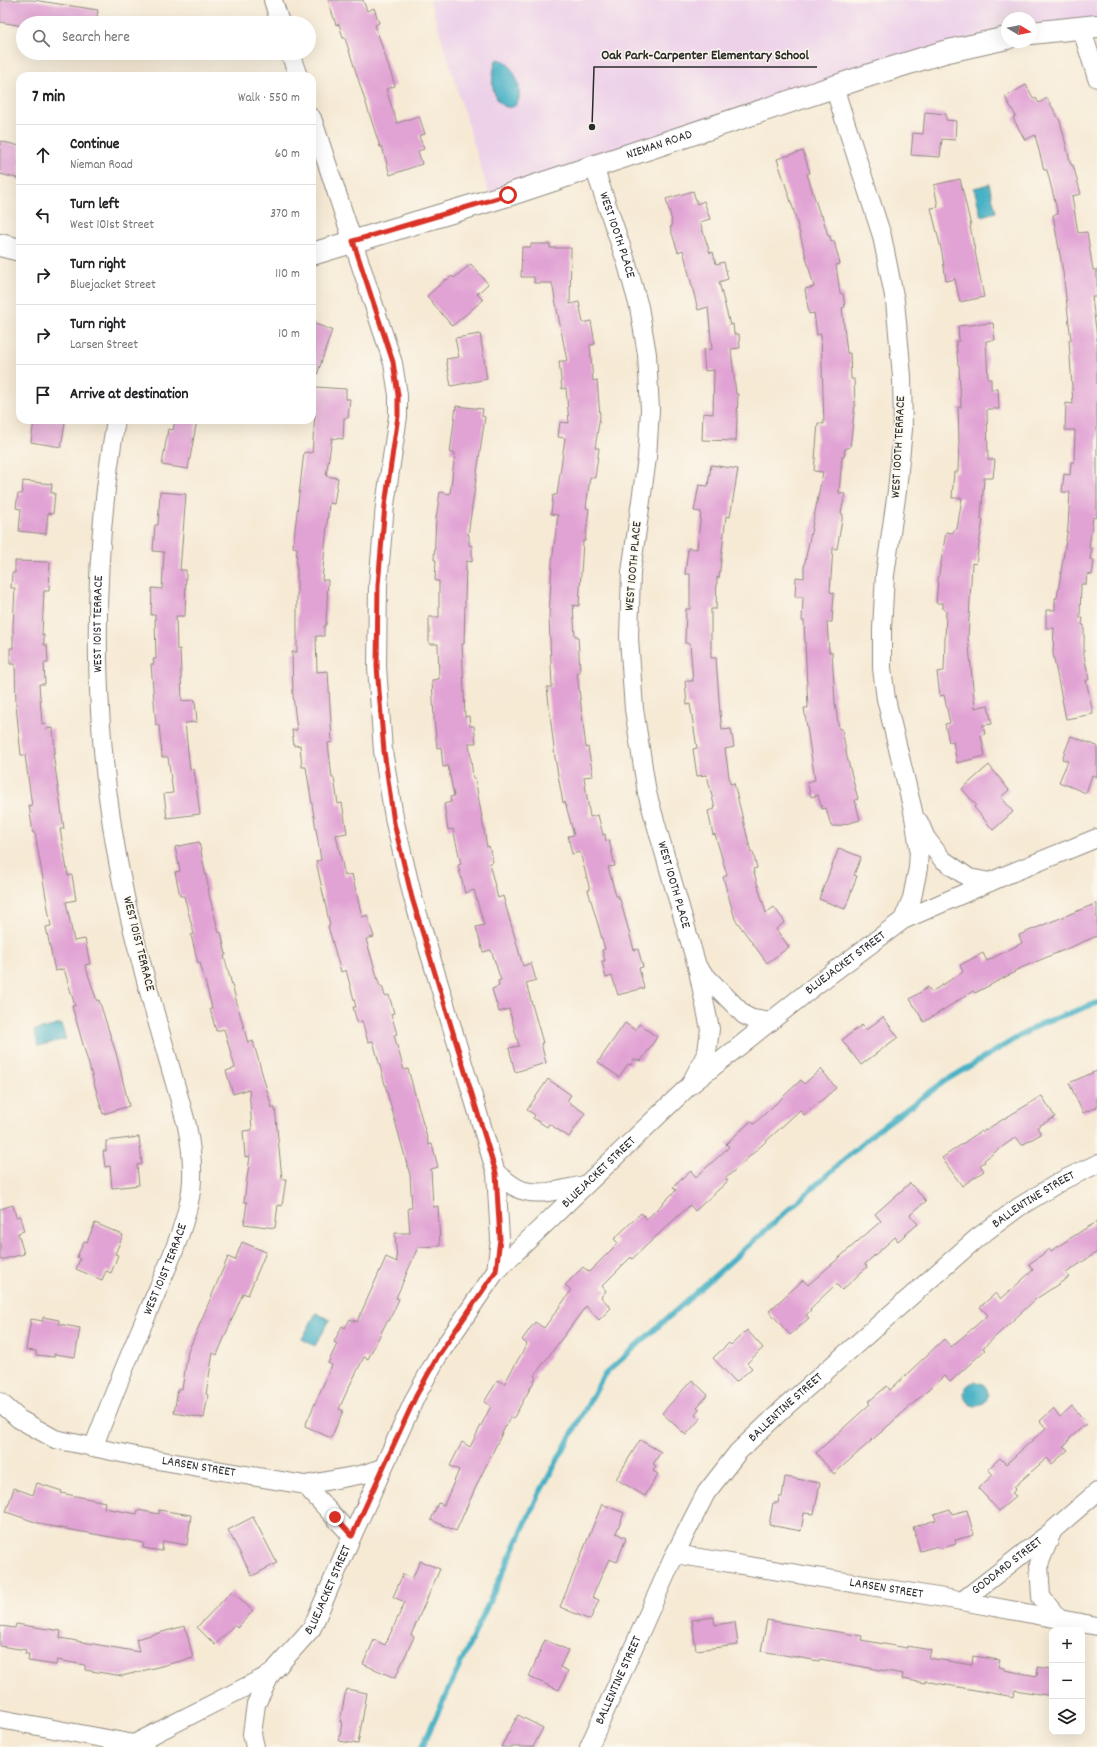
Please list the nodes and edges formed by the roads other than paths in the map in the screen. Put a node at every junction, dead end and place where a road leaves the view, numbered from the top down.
1 (273, 0) edge
2 (278, 16) edge
3 (1089, 26) edge
4 (1037, 32) edge
5 (1001, 39) edge
6 (292, 60) edge
7 (297, 72) edge
8 (1097, 78) edge
9 (834, 87) junction
10 (316, 130) edge
11 (594, 167) junction
12 (353, 241) junction
13 (0, 245) edge
14 (16, 249) edge
15 (316, 253) edge
16 (115, 424) edge
17 (913, 811) junction
18 (1097, 838) edge
19 (990, 882) junction
20 (903, 920) junction
21 (697, 966) junction
22 (771, 1022) junction
23 (688, 1087) junction
24 (1097, 1164) edge
25 (496, 1173) junction
26 (585, 1185) junction
27 (496, 1271) junction
28 (0, 1402) edge
29 (93, 1448) junction
30 (382, 1468) junction
31 (305, 1486) junction
32 (1097, 1492) edge
33 (1052, 1531) junction
34 (352, 1536) junction
35 (675, 1554) junction
36 (962, 1601) junction
37 (1059, 1619) junction
38 (1097, 1626) edge
39 (271, 1674) junction
40 (0, 1719) edge
41 (141, 1745) edge
42 (255, 1747) edge
43 (589, 1747) edge

1 - 2 street
3 - 4 street
3 - 8 street
5 - 9 street, NIEMAN ROAD
6 - 7 street
9 - 11 street, NIEMAN ROAD
9 - 17 street, WEST 100TH TERRACE
10 - 12 street
11 - 12 street, NIEMAN ROAD
11 - 21 street, WEST 100TH PLACE
12 - 15 street, NIEMAN ROAD
12 - 25 street
13 - 14 street
16 - 29 street, WEST 101ST TERRACE
17 - 19 street, WEST 100TH TERRACE
17 - 20 street, WEST 100TH TERRACE
18 - 19 street, BLUEJACKET STREET
19 - 20 street, BLUEJACKET STREET
20 - 22 street, BLUEJACKET STREET
21 - 22 street, WEST 100TH PLACE
21 - 23 street, WEST 100TH PLACE
22 - 23 street, BLUEJACKET STREET
23 - 26 street, BLUEJACKET STREET
24 - 35 street, BALLENTINE STREET
25 - 26 street
25 - 27 street
26 - 27 street, BLUEJACKET STREET
27 - 30 street, BLUEJACKET STREET
28 - 29 street, LARSEN STREET
29 - 31 street, LARSEN STREET
30 - 31 street, LARSEN STREET
30 - 34 street, BLUEJACKET STREET
31 - 34 street
32 - 33 street, GODDARD STREET
33 - 36 street, GODDARD STREET
33 - 37 street, GODDARD STREET
34 - 39 street, BLUEJACKET STREET
35 - 36 street, LARSEN STREET
35 - 43 street, BALLENTINE STREET
36 - 37 street, LARSEN STREET
37 - 38 street, LARSEN STREET
39 - 41 street, BLUEJACKET STREET
39 - 42 street, BLUEJACKET STREET
40 - 41 street

